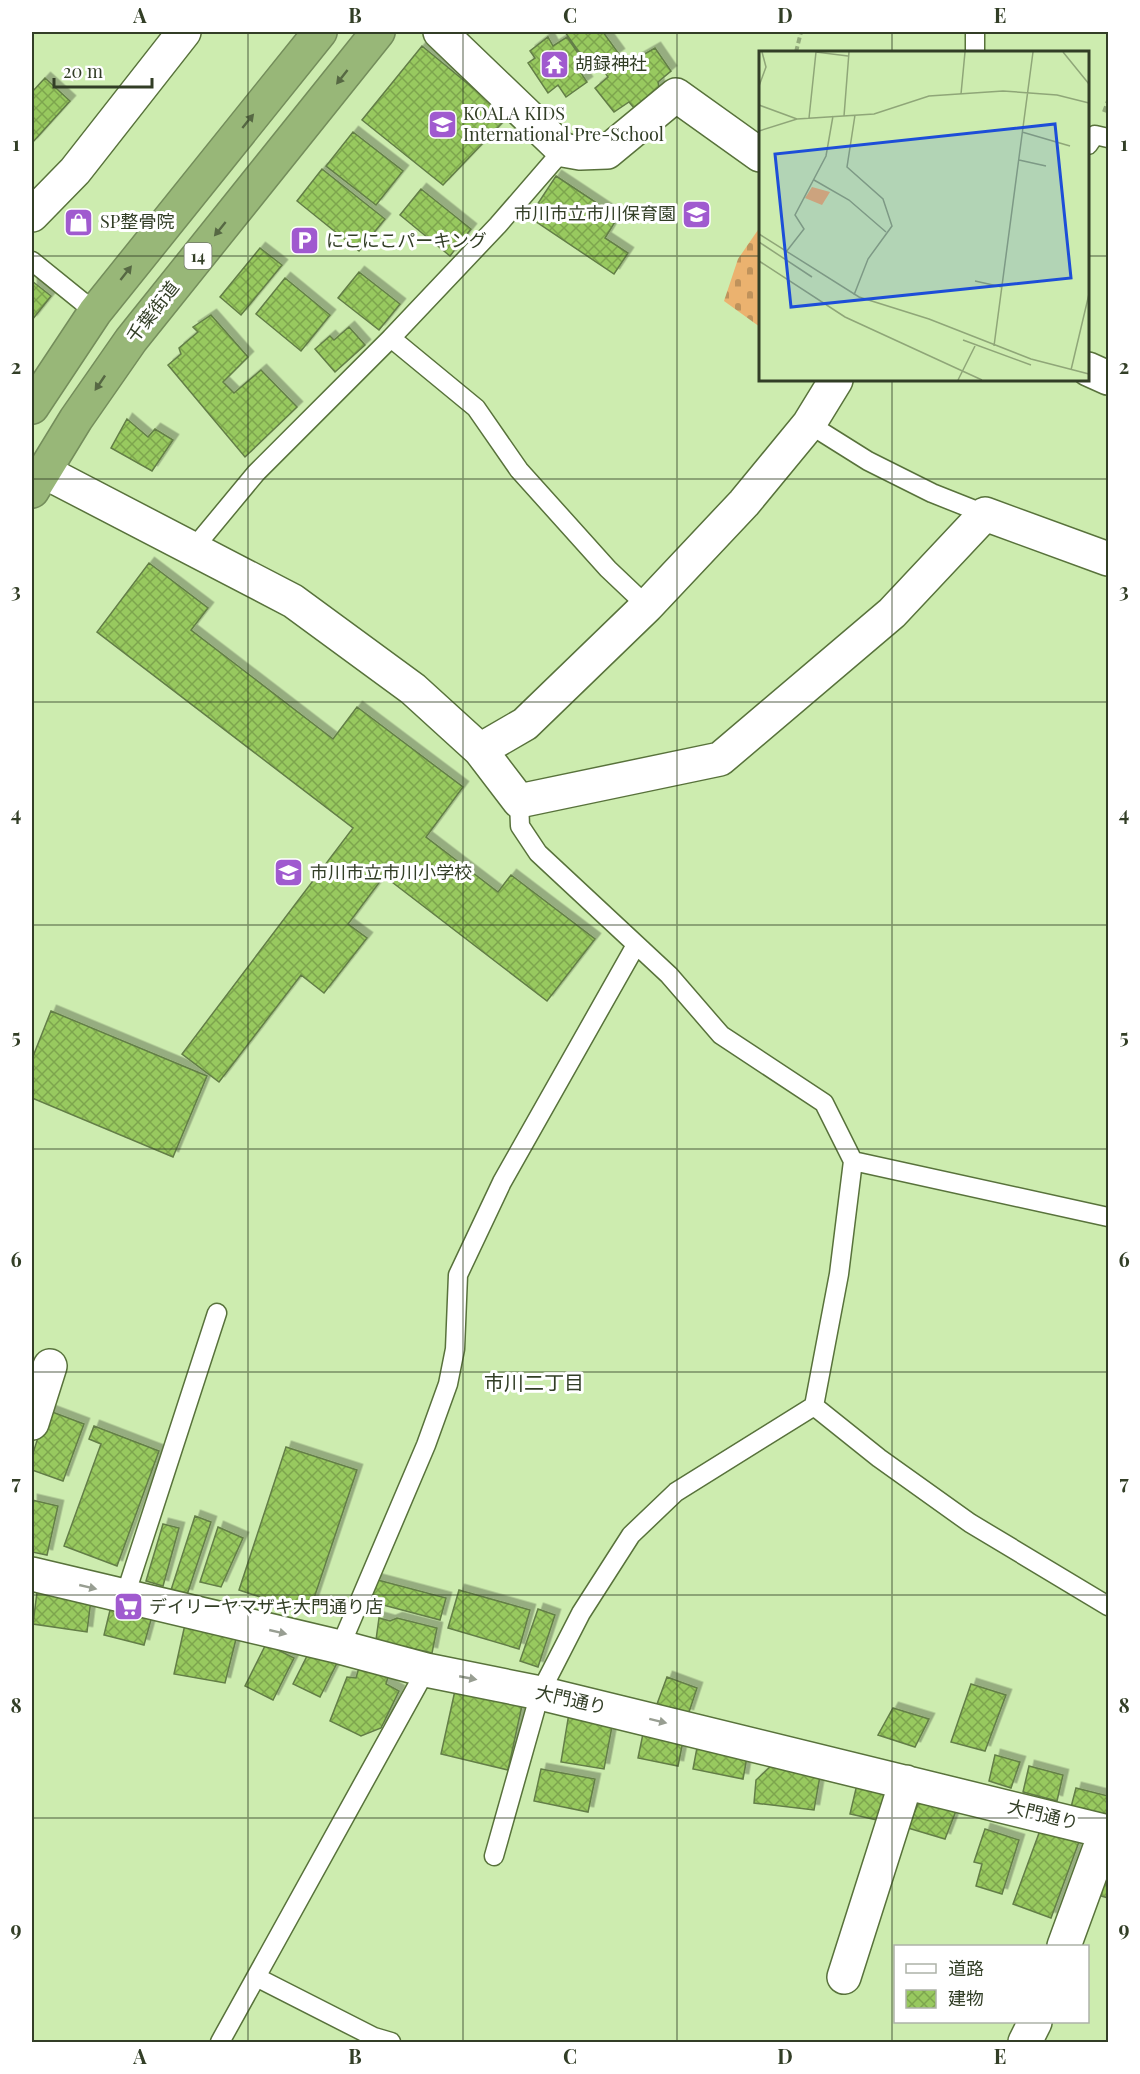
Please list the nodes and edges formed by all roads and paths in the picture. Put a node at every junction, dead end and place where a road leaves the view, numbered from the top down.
1 (184, 32) edge
2 (320, 32) edge
3 (378, 32) edge
4 (440, 32) edge
5 (801, 32) edge
6 (975, 32) edge
7 (796, 51) edge
8 (975, 51) edge
9 (1108, 138) edge
10 (1089, 144) edge
11 (563, 150) junction
12 (759, 154) edge
13 (32, 215) edge
14 (32, 261) edge
15 (95, 312) junction
16 (391, 338) junction
17 (1089, 369) edge
18 (1108, 378) edge
19 (835, 381) edge
20 (32, 406) edge
21 (808, 424) junction
22 (37, 481) edge
23 (985, 514) junction
24 (193, 549) junction
25 (1108, 559) edge
26 (647, 606) junction
27 (480, 750) junction
28 (519, 801) junction
29 (636, 945) junction
30 (853, 1161) junction
31 (1108, 1217) edge
32 (217, 1313) dead end
33 (50, 1366) dead end
34 (814, 1406) junction
35 (32, 1423) edge
36 (32, 1574) edge
37 (125, 1596) junction
38 (1108, 1606) edge
39 (340, 1647) junction
40 (426, 1670) junction
41 (540, 1693) junction
42 (906, 1782) junction
43 (1107, 1831) edge
44 (494, 1856) dead end
45 (1065, 1945) edge
46 (256, 1977) junction
47 (844, 1977) dead end
48 (1035, 2023) edge
49 (220, 2043) edge
50 (391, 2043) edge
51 (1025, 2043) edge

1 - 13 street
15 -> 2 highway, 14
3 -> 22 highway, 千葉街道 / 14
4 - 11 street
5 - 7 path
6 - 8 lane
9 - 10 lane
11 - 12 street
11 - 16 lane
14 - 15 lane
15 - 20 highway, 14
16 - 24 lane
16 - 26 lane
17 - 18 street
19 - 21 street
21 - 23 lane
21 - 26 street
22 - 24 street
23 - 25 street
23 - 28 street
24 - 27 street
26 - 27 street
27 - 28 street
28 - 29 lane
29 - 30 lane
29 - 39 lane
30 - 31 lane
30 - 34 lane
32 - 37 lane
33 - 35 street
34 - 38 lane
34 - 41 lane
36 -> 37 street, 大門通り
37 -> 39 street, 大門通り
39 - 40 street, 大門通り
40 -> 41 street, 大門通り
40 - 46 lane
41 -> 42 street, 大門通り
41 - 44 lane
42 - 43 street, 大門通り
42 - 47 street
43 - 45 street
46 - 49 lane
46 - 50 lane
48 - 51 street

